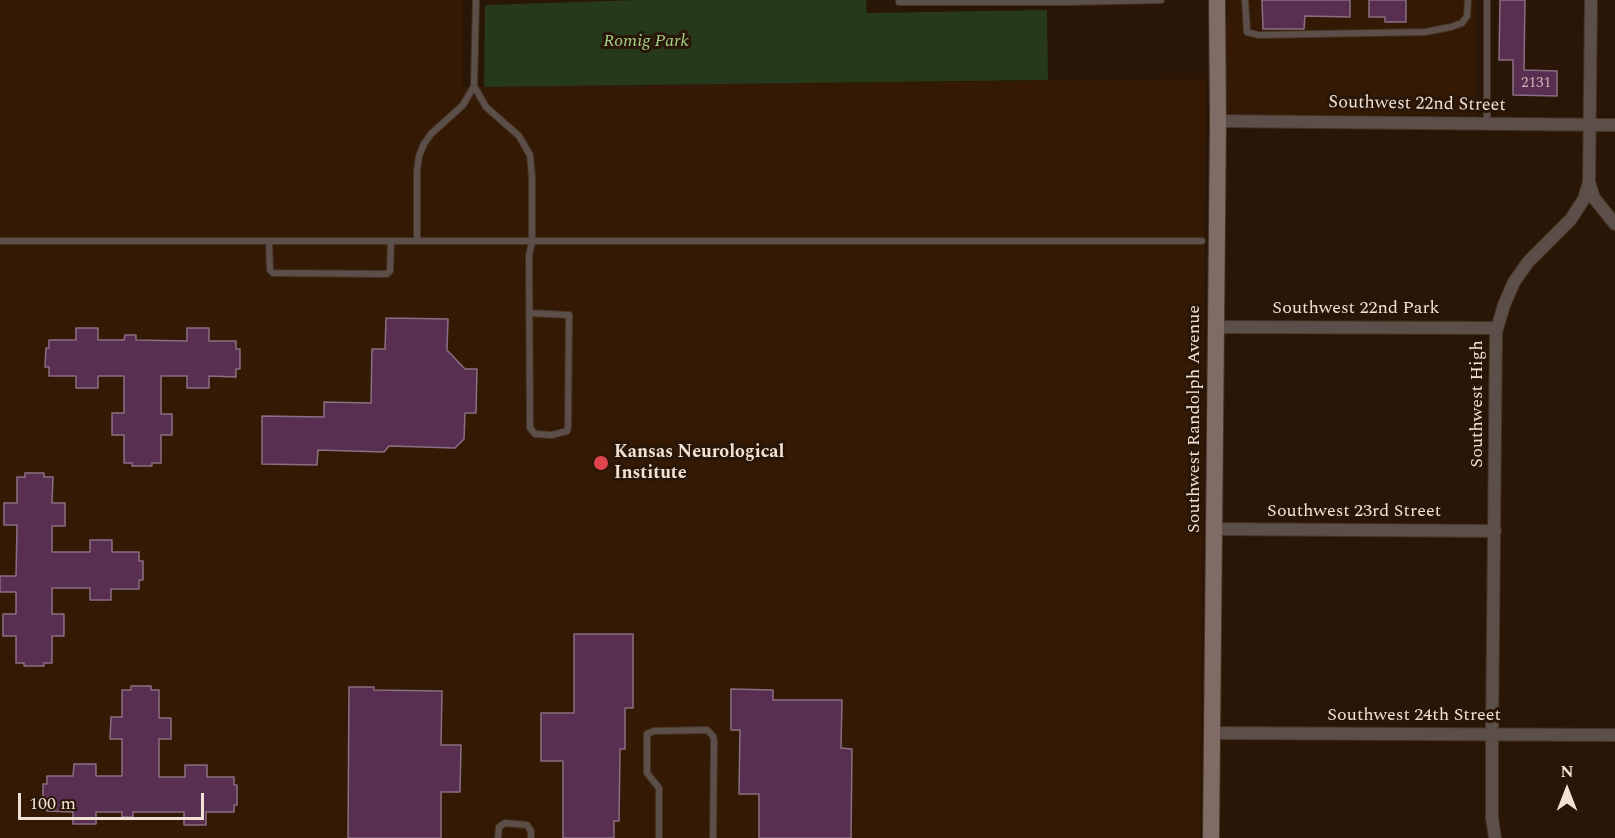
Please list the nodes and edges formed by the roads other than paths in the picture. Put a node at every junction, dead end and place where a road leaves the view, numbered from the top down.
1 (476, 0) edge
2 (1161, 0) edge
3 (1216, 0) edge
4 (1245, 0) edge
5 (1468, 0) edge
6 (1488, 0) edge
7 (1591, 0) edge
8 (899, 2) dead end
9 (474, 86) junction
10 (1218, 121) junction
11 (1487, 124) junction
12 (1590, 125) junction
13 (1615, 125) edge
14 (1589, 182) junction
15 (1615, 224) edge
16 (0, 241) edge
17 (269, 241) junction
18 (391, 241) junction
19 (417, 241) junction
20 (532, 241) junction
21 (1202, 241) dead end
22 (529, 313) junction
23 (1215, 327) junction
24 (1497, 328) junction
25 (1213, 529) junction
26 (1495, 531) junction
27 (1212, 733) junction
28 (1492, 734) junction
29 (1615, 735) edge
30 (498, 838) edge
31 (531, 838) edge
32 (658, 838) edge
33 (713, 838) edge
34 (1211, 838) edge
35 (1495, 838) edge

1 - 9 lane
2 - 8 lane
3 - 10 street, Southwest Randolph Avenue
4 - 5 lane
6 - 11 lane
7 - 12 street, Southwest High
9 - 19 lane
9 - 20 lane
10 - 11 street, Southwest 22nd Street
10 - 23 street, Southwest Randolph Avenue
11 - 12 street, Southwest 22nd Street
12 - 13 street, Southwest 22nd Street
12 - 14 street, Southwest High
14 - 15 street
14 - 24 street, Southwest High
16 - 17 lane
17 - 18 lane
17 - 18 lane
18 - 19 lane
19 - 20 lane
20 - 21 lane
20 - 22 lane
22 - 22 lane
23 - 24 street, Southwest 22nd Park
23 - 25 street, Southwest Randolph Avenue
24 - 26 street, Southwest High
25 - 26 street, Southwest 23rd Street
25 - 27 street, Southwest Randolph Avenue
26 - 28 street, Southwest High
27 - 28 street, Southwest 24th Street
27 - 34 street, Southwest Randolph Avenue
28 - 29 street, Southwest 24th Street
28 - 35 street, Southwest High
30 - 31 lane
32 - 33 lane

